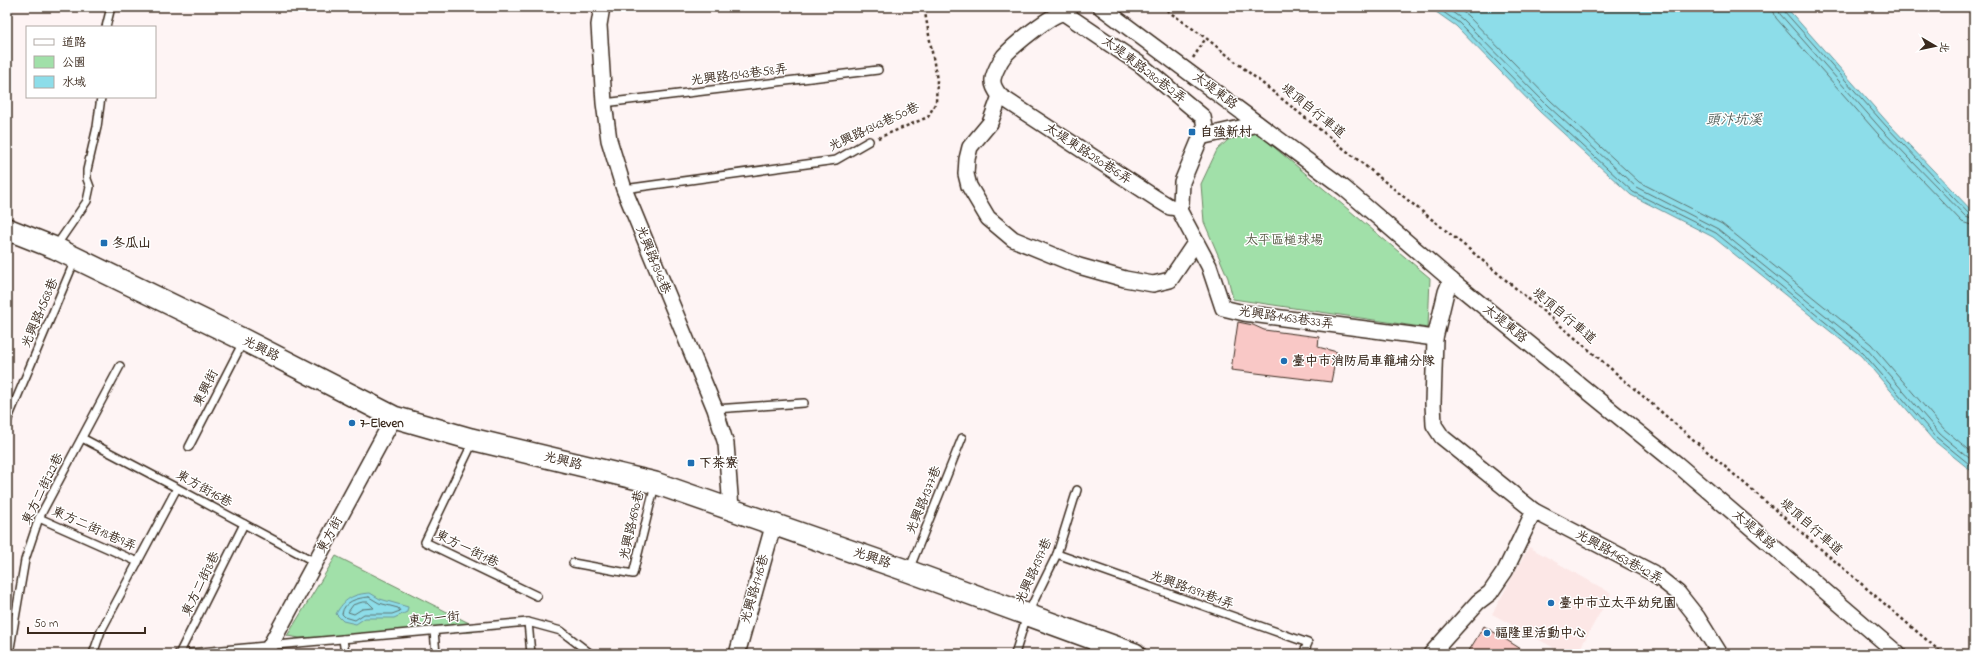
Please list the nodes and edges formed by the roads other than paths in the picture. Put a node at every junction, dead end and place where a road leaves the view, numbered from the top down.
1 (111, 7) edge
2 (602, 7) edge
3 (1101, 7) edge
4 (106, 26) edge
5 (878, 70) dead end
6 (1000, 96) junction
7 (101, 98) edge
8 (604, 103) junction
9 (1251, 125) junction
10 (1200, 137) junction
11 (869, 141) road end
12 (624, 189) junction
13 (1178, 208) junction
14 (7, 229) edge
15 (1196, 243) junction
16 (55, 248) junction
17 (76, 258) junction
18 (1451, 280) junction
19 (1435, 338) junction
20 (244, 340) junction
21 (120, 366) dead end
22 (804, 403) dead end
23 (715, 409) junction
24 (394, 417) junction
25 (7, 421) edge
26 (82, 438) junction
27 (962, 438) dead end
28 (471, 439) junction
29 (189, 447) dead end
30 (655, 483) junction
31 (178, 488) junction
32 (1077, 490) dead end
33 (731, 508) junction
34 (1534, 511) junction
35 (39, 518) junction
36 (244, 524) junction
37 (774, 524) junction
38 (1057, 554) junction
39 (138, 562) junction
40 (315, 562) junction
41 (573, 563) dead end
42 (908, 571) junction
43 (536, 596) dead end
44 (1026, 615) junction
45 (528, 622) junction
46 (434, 630) junction
47 (343, 639) junction
48 (1094, 647) edge
49 (270, 650) edge
50 (9, 654) edge
51 (93, 654) edge
52 (179, 654) edge
53 (345, 654) edge
54 (436, 654) edge
55 (531, 654) edge
56 (591, 654) edge
57 (737, 654) edge
58 (1015, 654) edge
59 (1135, 654) edge
60 (1303, 654) edge
61 (1432, 654) edge
62 (1720, 654) edge
63 (1898, 654) edge

1 - 4 lane
2 - 8 street, 光興路1343巷
3 - 9 street, 太堤東路
5 - 8 lane, 光興路1343巷58弄
6 - 10 street, 太堤東路280巷2弄
6 - 13 street, 太堤東路280巷6弄
6 - 15 street
7 - 16 lane
8 - 12 street, 光興路1343巷
9 - 10 street
9 - 18 street, 太堤東路
10 - 13 street
11 - 12 lane, 光興路1343巷50巷
12 - 23 street, 光興路1343巷
13 - 15 street, 光興路1463巷33弄
14 - 16 main road, 光興路
15 - 19 street, 光興路1463巷33弄
16 - 17 main road, 光興路
17 - 20 main road, 光興路
17 - 25 lane, 光興路1568巷
18 - 19 street
18 - 63 street, 太堤東路
19 - 34 street
20 - 24 main road, 光興路
20 - 29 lane, 東興街
21 - 26 lane, 東方二街22巷
22 - 23 lane
23 - 33 street, 光興路1343巷
24 - 28 main road, 光興路
24 - 40 street, 東方街
26 - 31 lane, 東方街16巷
26 - 35 lane, 東方二街22巷
27 - 42 lane, 光興路1377巷
28 - 30 main road, 光興路
28 - 43 lane, 東方一街1巷
30 - 33 main road, 光興路
30 - 41 lane, 光興路1690巷
31 - 36 lane, 東方街16巷
31 - 39 lane
32 - 38 lane, 光興路1397巷
33 - 37 main road, 光興路
34 - 61 street
34 - 62 street, 光興路1463巷42弄
35 - 39 lane, 東方二街18巷9弄
35 - 50 lane, 東方二街22巷
36 - 40 lane, 東方街16巷
36 - 52 lane, 東方二街8巷
37 - 42 main road, 光興路
37 - 57 street, 光興路1716巷
38 - 44 lane, 光興路1397巷
38 - 60 lane, 光興路1397巷1弄
39 - 51 lane
40 - 49 street, 東方街
42 - 44 main road, 光興路
44 - 48 main road, 光興路
44 - 58 lane, 光興路1397巷
45 - 46 lane, 東方一街
45 - 55 lane
45 - 56 lane, 東方一街
46 - 47 lane, 東方一街
46 - 54 lane
47 - 49 lane, 東方一街
47 - 53 lane
48 - 59 main road, 光興路
49 - 52 lane, 東方一街

